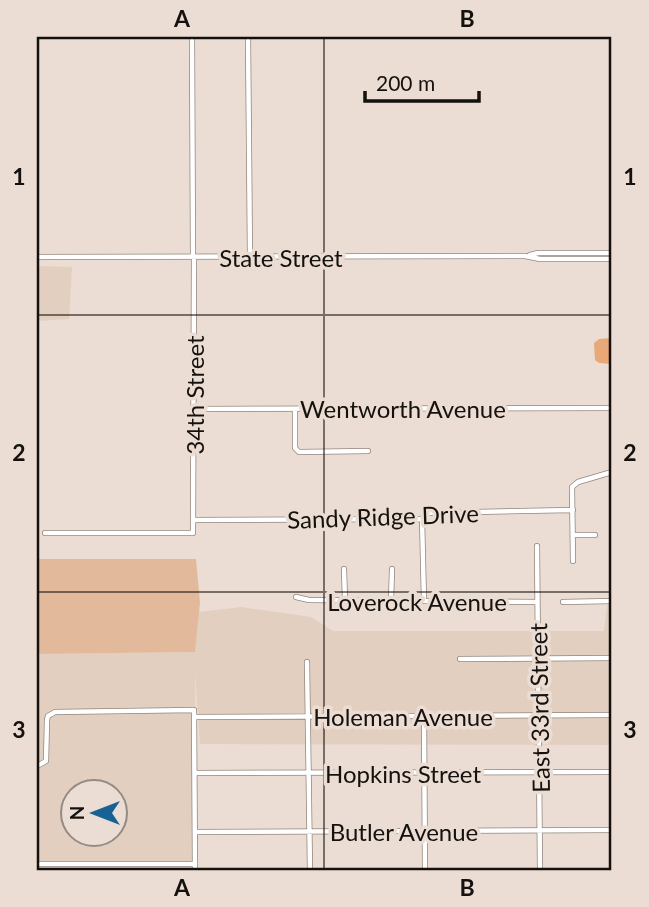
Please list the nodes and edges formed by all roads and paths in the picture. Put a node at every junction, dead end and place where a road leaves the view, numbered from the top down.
1 (192, 37) edge
2 (248, 37) edge
3 (612, 253) edge
4 (526, 256) junction
5 (37, 257) edge
6 (193, 257) junction
7 (250, 257) junction
8 (612, 259) edge
9 (612, 408) edge
10 (194, 409) junction
11 (295, 409) junction
12 (368, 451) dead end
13 (612, 471) edge
14 (573, 510) junction
15 (422, 519) junction
16 (193, 520) junction
17 (45, 533) dead end
18 (573, 535) junction
19 (595, 535) dead end
20 (537, 546) dead end
21 (573, 561) dead end
22 (344, 569) dead end
23 (392, 569) dead end
24 (296, 597) dead end
25 (345, 600) junction
26 (391, 600) junction
27 (424, 601) junction
28 (563, 601) dead end
29 (612, 601) edge
30 (537, 602) junction
31 (538, 658) junction
32 (612, 658) edge
33 (460, 659) dead end
34 (307, 662) dead end
35 (194, 714) junction
36 (539, 715) junction
37 (612, 715) edge
38 (309, 716) junction
39 (424, 716) junction
40 (37, 766) edge
41 (425, 772) junction
42 (540, 772) junction
43 (612, 772) edge
44 (194, 773) junction
45 (309, 773) junction
46 (540, 830) junction
47 (612, 830) edge
48 (309, 831) junction
49 (425, 831) junction
50 (195, 832) junction
51 (37, 864) edge
52 (195, 867) edge
53 (310, 870) edge
54 (425, 870) edge
55 (540, 870) edge

1 - 6 street, 34th Street
2 - 7 street
3 - 4 street, State Street
4 - 7 street, State Street
4 - 8 street, State Street
5 - 6 street, State Street
6 - 7 street, State Street
6 - 10 street, 34th Street
9 - 11 street, Wentworth Avenue
10 - 11 street, Wentworth Avenue
10 - 16 street, 34th Street
11 - 12 street
13 - 14 street
14 - 15 street, Sandy Ridge Drive
14 - 18 street
15 - 16 street, Sandy Ridge Drive
15 - 27 street
16 - 17 street, 34th Street
18 - 19 street
18 - 21 street
20 - 30 street, East 33rd Street
22 - 25 street
23 - 26 street
24 - 25 street, Loverock Avenue
25 - 26 street, Loverock Avenue
26 - 27 street, Loverock Avenue
27 - 30 street, Loverock Avenue
28 - 29 street
30 - 31 street, East 33rd Street
31 - 32 street
31 - 33 street
31 - 36 street, East 33rd Street
34 - 38 street
35 - 38 street, Holeman Avenue
35 - 40 street, Holeman Avenue
35 - 44 street
36 - 37 street, Holeman Avenue
36 - 39 street, Holeman Avenue
36 - 42 street, East 33rd Street
38 - 39 street, Holeman Avenue
38 - 45 street
39 - 41 street
41 - 42 street, Hopkins Street
41 - 45 street, Hopkins Street
41 - 49 street
42 - 43 street, Hopkins Street
42 - 46 street, East 33rd Street
44 - 45 street, Hopkins Street
44 - 50 street
45 - 48 street
46 - 47 street, Butler Avenue
46 - 49 street, Butler Avenue
46 - 55 street, East 33rd Street
48 - 49 street, Butler Avenue
48 - 50 street, Butler Avenue
48 - 53 street
49 - 54 street
50 - 52 street
51 - 52 street

